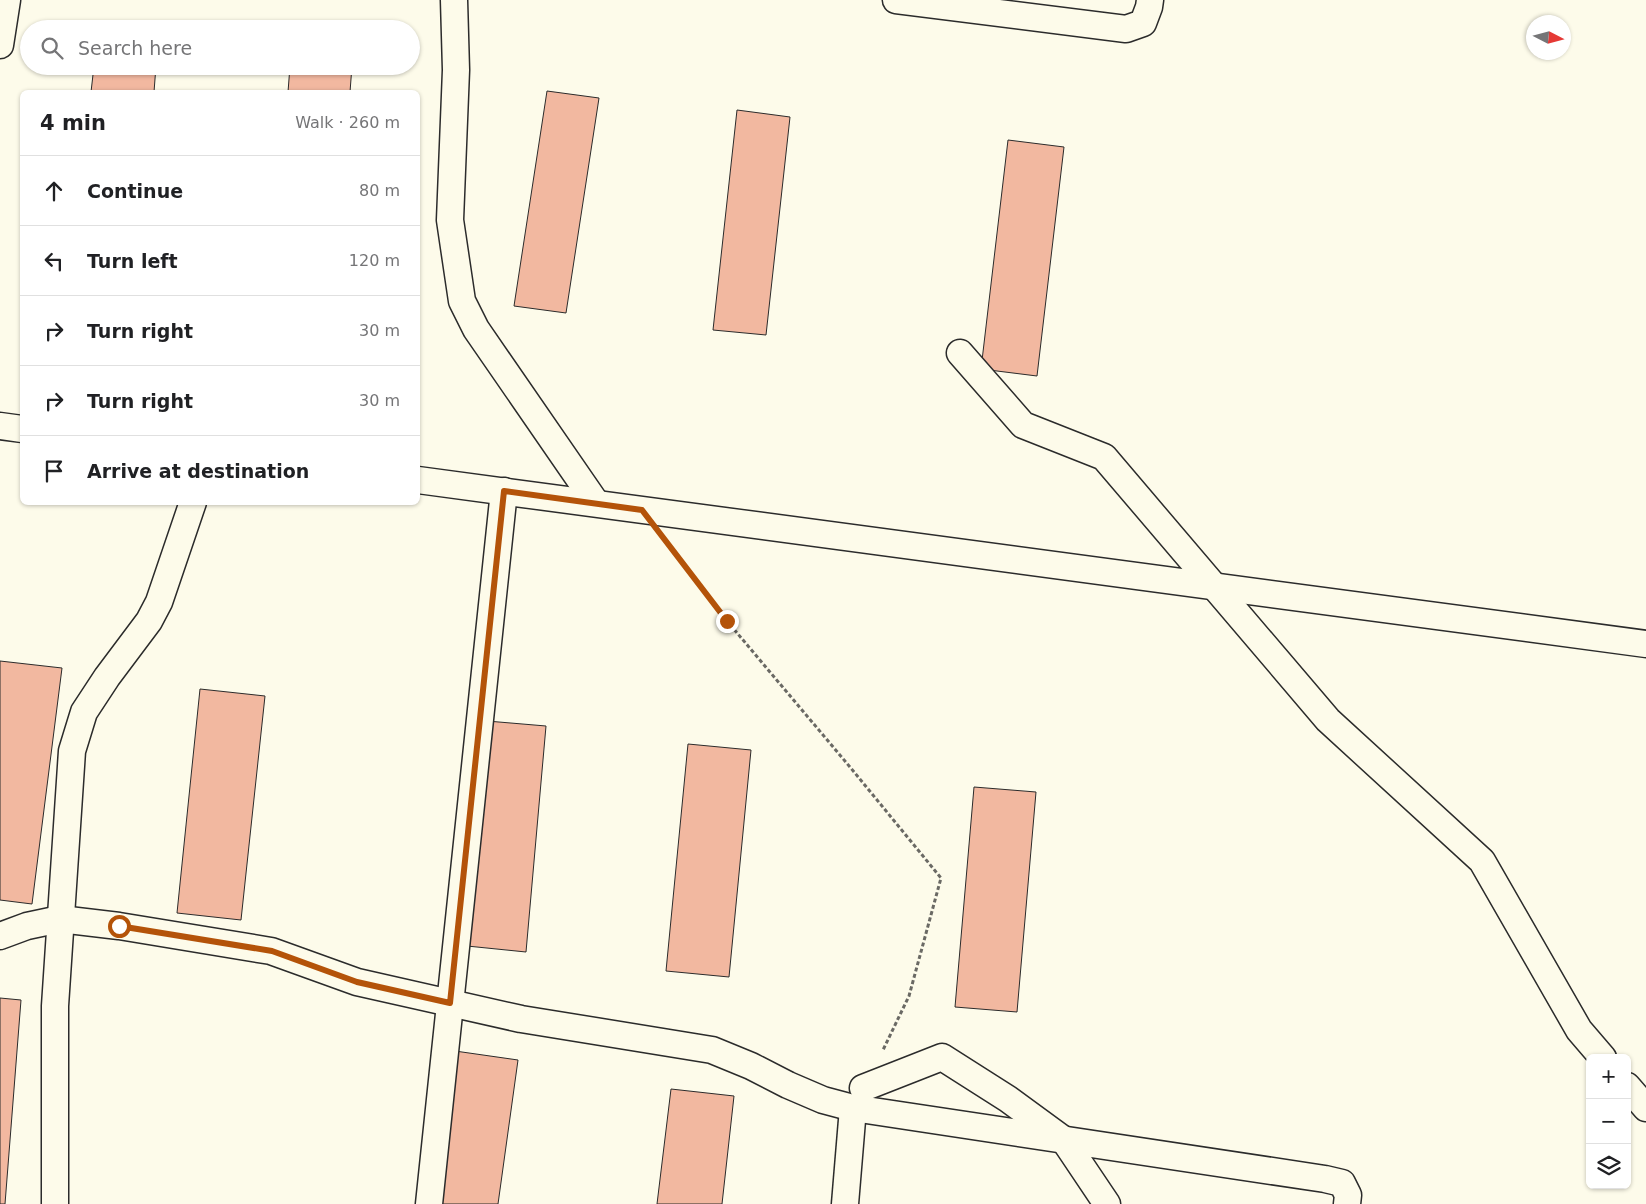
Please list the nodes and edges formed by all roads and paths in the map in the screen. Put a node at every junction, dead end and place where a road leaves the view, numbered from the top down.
1 (7, 0) edge
2 (454, 0) edge
3 (896, 0) edge
4 (1150, 0) edge
5 (0, 45) edge
6 (960, 353) dead end
7 (0, 426) edge
8 (20, 429) edge
9 (420, 480) edge
10 (504, 491) junction
11 (596, 503) junction
12 (192, 505) edge
13 (642, 510) junction
14 (1214, 586) junction
15 (1646, 644) edge
16 (60, 919) junction
17 (0, 936) edge
18 (450, 1003) junction
19 (1600, 1054) edge
20 (1631, 1091) edge
21 (858, 1098) junction
22 (1646, 1108) edge
23 (1064, 1140) junction
24 (55, 1204) edge
25 (429, 1204) edge
26 (845, 1204) edge
27 (1106, 1204) edge
28 (1347, 1204) edge

1 - 5 street
2 - 11 street
3 - 4 street
6 - 14 street
7 - 8 street
9 - 10 street
10 - 11 street
10 - 18 street
11 - 13 street
12 - 16 street
13 - 14 street
13 - 21 path
14 - 15 street
14 - 19 street
16 - 17 street
16 - 18 street
16 - 24 street
18 - 21 street
18 - 25 street
20 - 22 street
21 - 23 street
21 - 23 street
21 - 26 street
23 - 27 street
23 - 28 street

